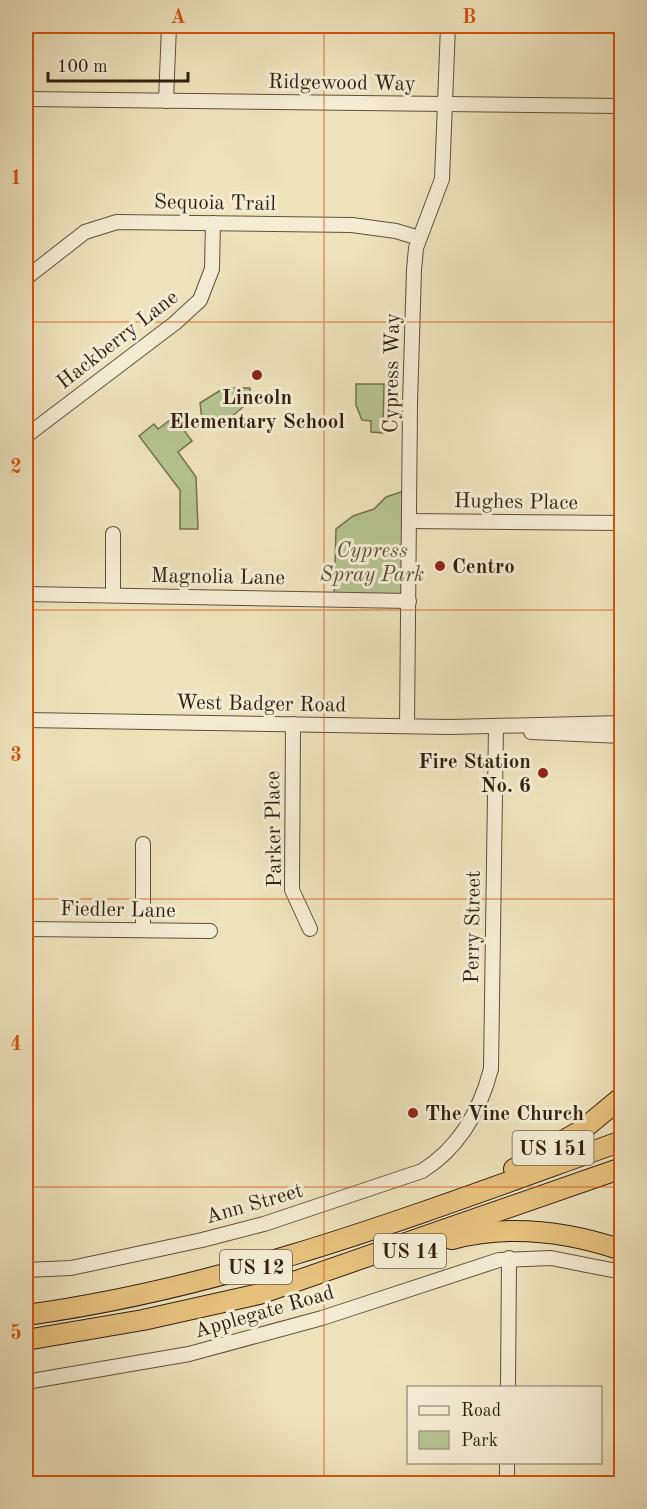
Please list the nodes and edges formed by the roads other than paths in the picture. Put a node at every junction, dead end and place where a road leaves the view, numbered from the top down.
1 (169, 26) edge
2 (448, 26) edge
3 (26, 99) edge
4 (166, 101) junction
5 (446, 104) junction
6 (621, 106) edge
7 (213, 223) junction
8 (419, 238) junction
9 (26, 278) edge
10 (26, 436) edge
11 (410, 521) junction
12 (621, 523) edge
13 (113, 534) dead end
14 (26, 594) edge
15 (113, 595) junction
16 (409, 601) junction
17 (26, 720) edge
18 (621, 723) edge
19 (293, 724) junction
20 (407, 726) junction
21 (496, 726) junction
22 (621, 736) edge
23 (143, 844) dead end
24 (26, 929) edge
25 (310, 929) dead end
26 (143, 930) junction
27 (210, 931) dead end
28 (621, 1097) edge
29 (470, 1123) joint
30 (621, 1141) edge
31 (621, 1168) edge
32 (479, 1192) junction
33 (621, 1250) edge
34 (509, 1258) junction
35 (26, 1270) edge
36 (621, 1272) edge
37 (259, 1294) junction
38 (26, 1315) edge
39 (26, 1340) edge
40 (26, 1382) edge
41 (508, 1386) edge
42 (507, 1464) edge
43 (507, 1484) edge

1 - 4 street
2 - 5 street, Cypress Way
3 - 4 street, Ridgewood Way
4 - 5 street, Ridgewood Way
5 - 6 street, Ridgewood Way
5 - 8 street, Cypress Way
7 - 8 street, Sequoia Trail
7 - 9 street, Sequoia Trail
7 - 10 street, Hackberry Lane
8 - 11 street, Cypress Way
11 - 12 street, Hughes Place
11 - 16 street, Cypress Way
13 - 15 street
14 - 15 street, Magnolia Lane
15 - 16 street, Magnolia Lane
16 - 20 street, Cypress Way
17 - 19 street, West Badger Road
18 - 21 street, West Badger Road
19 - 20 street, West Badger Road
19 - 25 street, Parker Place
20 - 21 street, West Badger Road
21 - 22 street, West Badger Road
21 - 29 street, Perry Street
23 - 26 street
24 - 26 street, Fiedler Lane
26 - 27 street, Fiedler Lane
28 - 32 highway, US 151
29 - 35 street, Ann Street
30 - 32 highway, US 12
31 - 37 highway, US 12
32 - 38 highway, US 12
33 - 37 highway, US 14
34 - 36 street, Applegate Road
34 - 40 street, Applegate Road
34 - 41 street
37 - 39 highway, US 12
42 - 43 street

